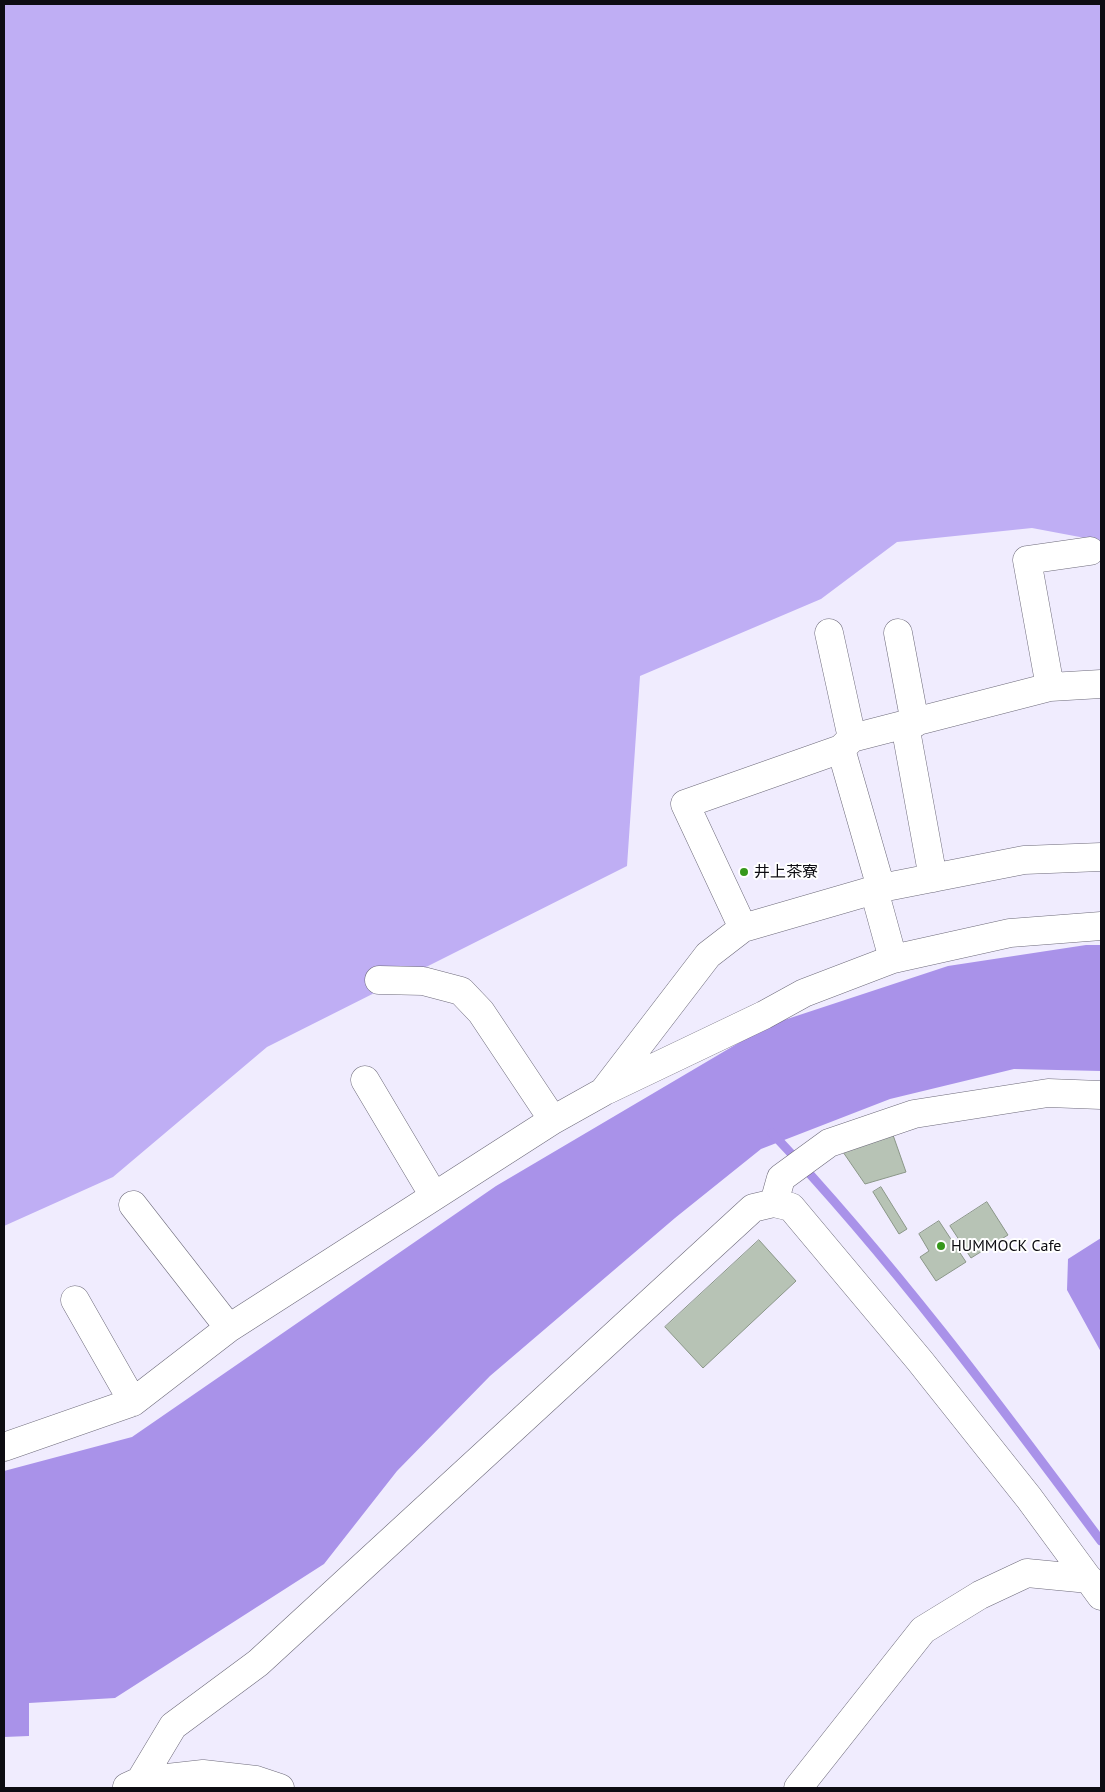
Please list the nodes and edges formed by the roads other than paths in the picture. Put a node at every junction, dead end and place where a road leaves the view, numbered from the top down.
1 (1090, 551) dead end
2 (829, 633) dead end
3 (898, 633) dead end
4 (1101, 684) edge
5 (1050, 687) junction
6 (910, 724) junction
7 (846, 744) junction
8 (1101, 857) edge
9 (934, 878) junction
10 (877, 889) junction
11 (1101, 926) edge
12 (743, 928) junction
13 (893, 959) junction
14 (379, 980) dead end
15 (365, 1080) dead end
16 (603, 1092) junction
17 (1101, 1095) edge
18 (553, 1120) junction
19 (434, 1196) junction
20 (774, 1203) junction
21 (134, 1205) dead end
22 (75, 1300) dead end
23 (229, 1328) junction
24 (133, 1402) junction
25 (4, 1447) edge
26 (1095, 1587) edge
27 (132, 1785) edge
28 (280, 1788) edge
29 (798, 1788) edge

1 - 5 street
2 - 7 street
3 - 6 street
4 - 5 street
5 - 6 street
6 - 7 street
6 - 9 street
7 - 10 street
7 - 12 street
8 - 9 street
9 - 10 street
10 - 12 street
10 - 13 street
11 - 13 street
12 - 16 street
13 - 16 street
14 - 18 street
15 - 19 street
16 - 18 street
17 - 20 street
18 - 19 street
19 - 23 street
20 - 26 street
20 - 27 street
21 - 23 street
22 - 24 street
23 - 24 street
24 - 25 street
26 - 29 street
27 - 28 street

